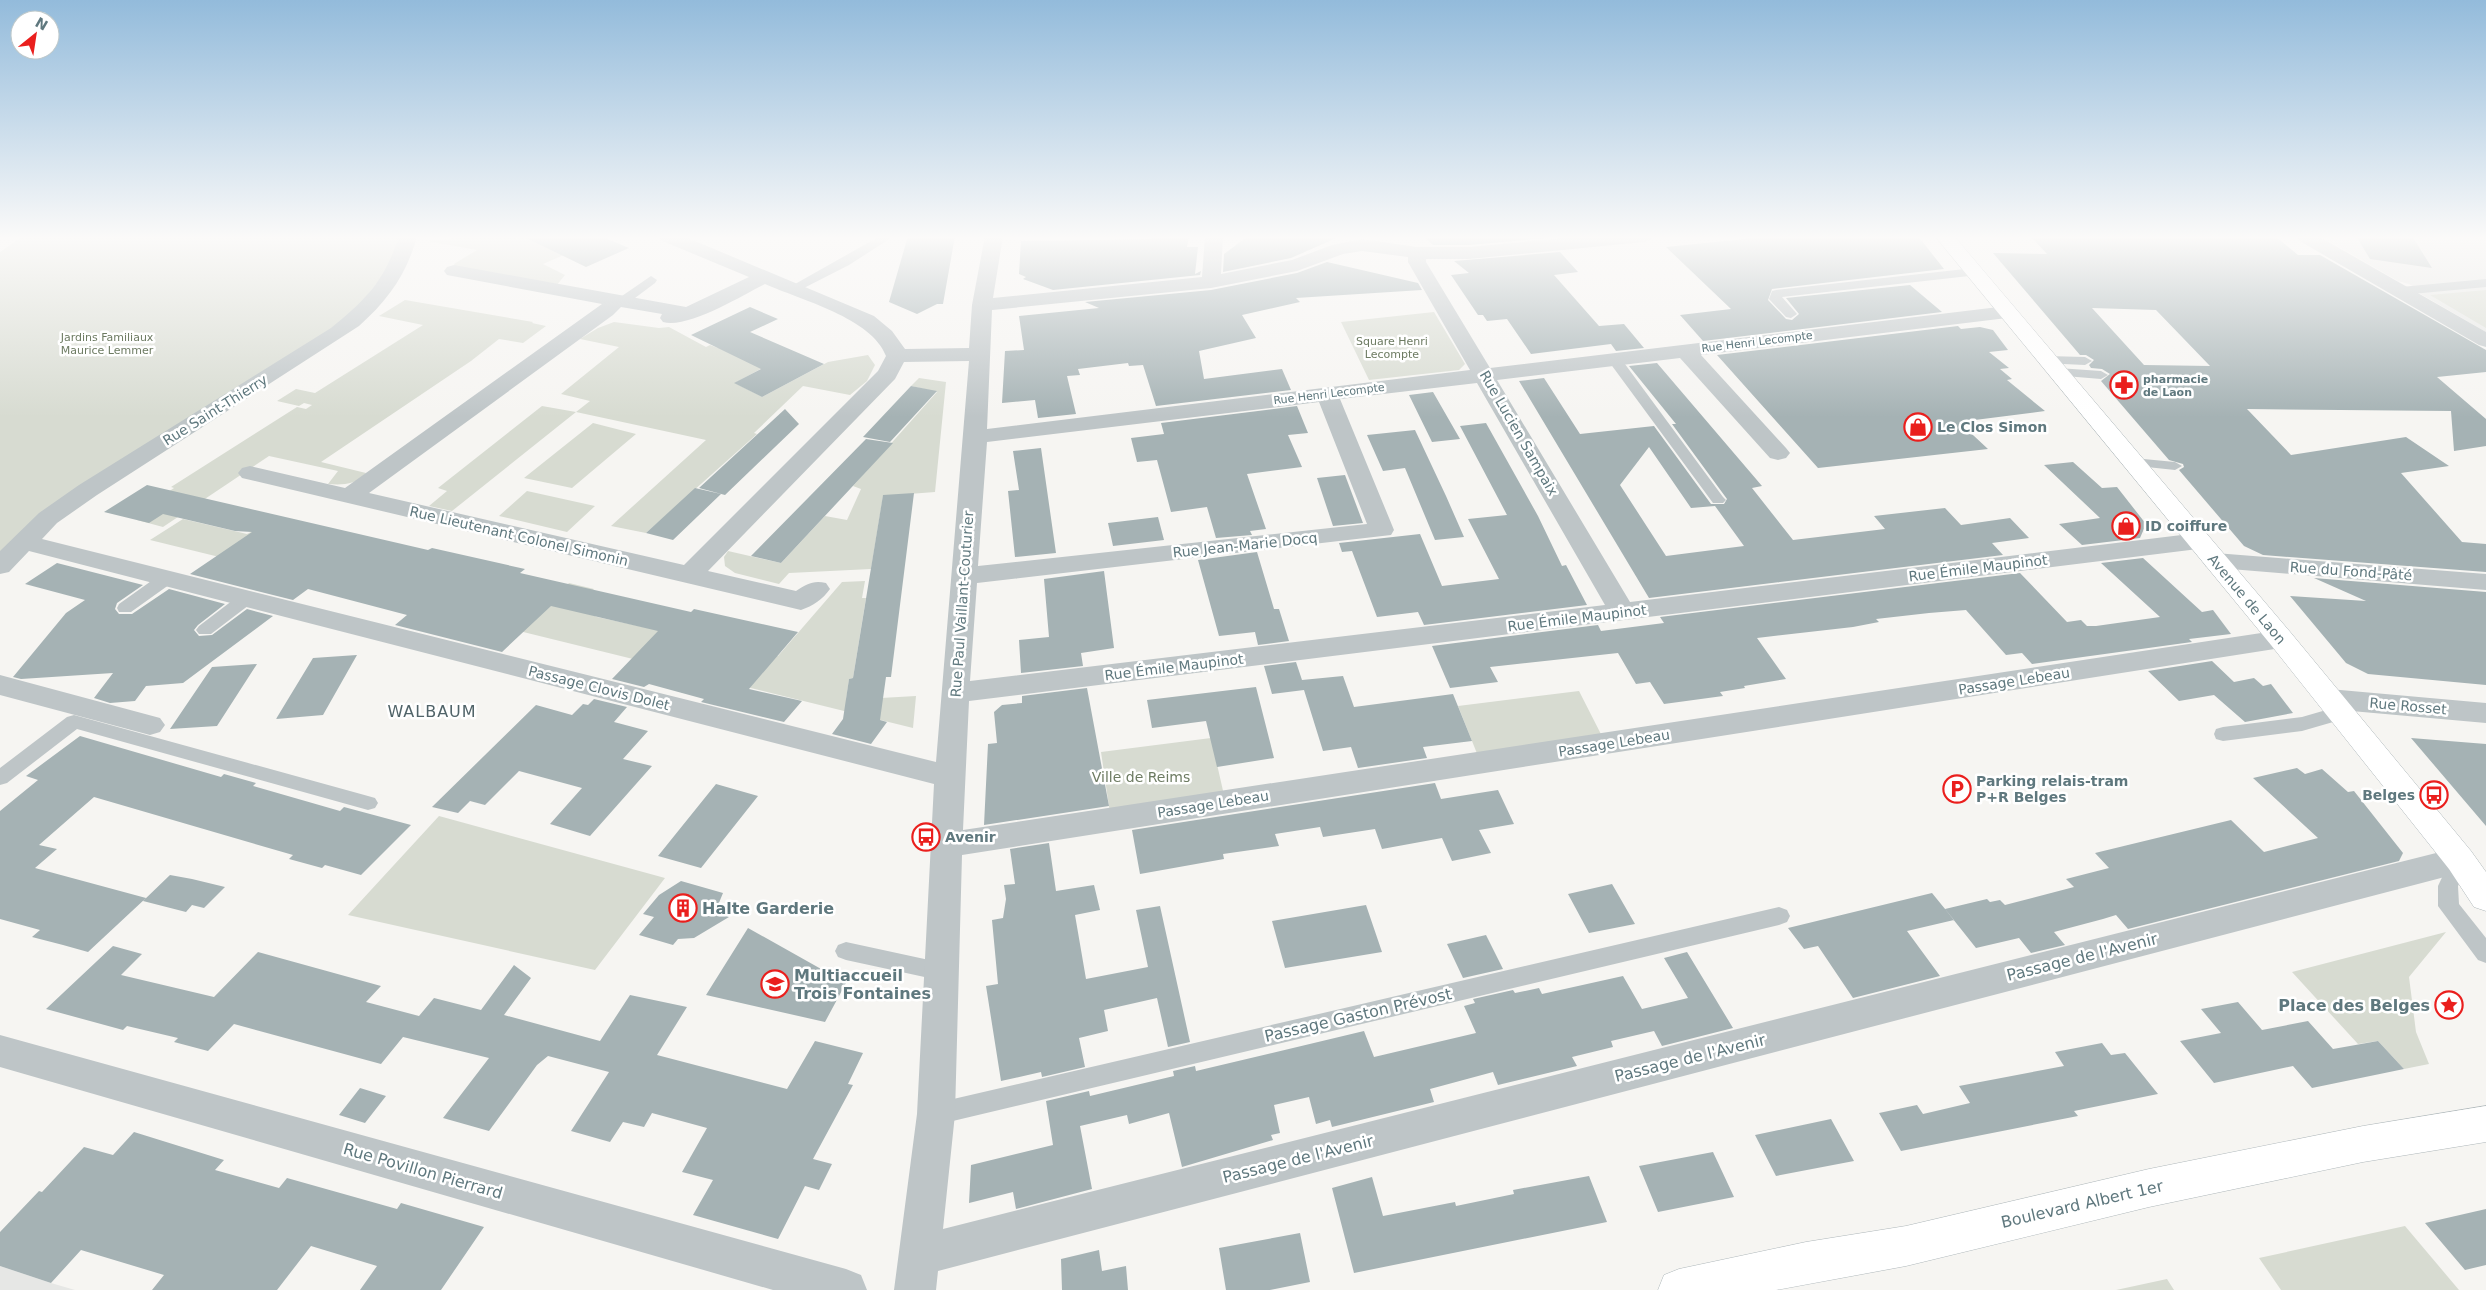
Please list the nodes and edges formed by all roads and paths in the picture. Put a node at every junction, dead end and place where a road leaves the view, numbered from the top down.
1 (378, 296) edge
2 (577, 296) edge
3 (627, 296) edge
4 (724, 296) edge
5 (811, 296) edge
6 (984, 296) edge
7 (1070, 296) edge
8 (1438, 296) edge
9 (1776, 296) edge
10 (1994, 296) edge
11 (2410, 296) edge
12 (615, 304) junction
13 (982, 305) junction
14 (2007, 312) junction
15 (1791, 314) dead end
16 (2486, 341) edge
17 (1685, 351) junction
18 (978, 354) junction
19 (897, 356) junction
20 (1614, 360) junction
21 (2085, 361) dead end
22 (2053, 366) junction
23 (1485, 375) junction
24 (2101, 375) dead end
25 (1327, 394) junction
26 (974, 437) junction
27 (1778, 453) dead end
28 (2133, 462) junction
29 (2175, 466) dead end
30 (250, 473) dead end
31 (348, 497) junction
32 (1718, 500) dead end
33 (2198, 541) junction
34 (24, 542) junction
35 (2215, 561) junction
36 (0, 566) edge
37 (690, 575) junction
38 (964, 576) junction
39 (167, 578) junction
40 (2486, 582) edge
41 (817, 589) dead end
42 (247, 598) junction
43 (124, 608) dead end
44 (1623, 612) junction
45 (205, 630) dead end
46 (2281, 639) junction
47 (0, 685) edge
48 (955, 693) junction
49 (2335, 706) junction
50 (2486, 713) edge
51 (150, 725) dead end
52 (2223, 734) dead end
53 (950, 777) junction
54 (0, 778) edge
55 (368, 803) dead end
56 (946, 845) junction
57 (2460, 860) junction
58 (2486, 885) edge
59 (2486, 898) edge
60 (1779, 916) dead end
61 (846, 951) dead end
62 (2486, 954) edge
63 (943, 972) junction
64 (0, 1051) edge
65 (936, 1114) junction
66 (2486, 1124) edge
67 (918, 1273) edge
68 (846, 1290) edge
69 (1679, 1290) edge

1 - 34 street, Rue Saint-Thierry
2 - 12 street
3 - 12 lane
4 - 12 street
5 - 19 street
6 - 13 street, Rue Paul Vaillant-Couturier
7 - 13 street
8 - 23 street, Rue Lucien Sampaix
9 - 15 lane
10 - 14 main road, Avenue de Laon
11 - 16 street
12 - 31 street
13 - 18 street, Rue Paul Vaillant-Couturier
14 - 17 street, Rue Henri Lecompte
14 - 22 main road, Avenue de Laon
17 - 20 street, Rue Henri Lecompte
17 - 27 street, Rue Henri Lecompte
18 - 19 street
18 - 26 street, Rue Paul Vaillant-Couturier
19 - 37 street
20 - 23 street, Rue Henri Lecompte
20 - 32 lane
21 - 22 lane
22 - 24 lane
22 - 28 main road, Avenue de Laon
23 - 25 street, Rue Henri Lecompte
23 - 44 street, Rue Lucien Sampaix
25 - 26 street, Rue Henri Lecompte
25 - 38 street, Rue Jean-Marie Docq
26 - 38 street, Rue Paul Vaillant-Couturier
28 - 29 lane
28 - 33 main road, Avenue de Laon
30 - 31 street, Rue Lieutenant Colonel Simonin
31 - 37 street, Rue Lieutenant Colonel Simonin
33 - 35 main road, Avenue de Laon
33 - 44 street, Rue Émile Maupinot
34 - 36 street, Rue Saint-Thierry
34 - 39 street, Passage Clovis Dolet
35 - 40 street, Rue du Fond-Pâté
35 - 46 main road, Avenue de Laon
37 - 41 street, Rue Lieutenant Colonel Simonin
38 - 48 street, Rue Paul Vaillant-Couturier
39 - 42 street, Passage Clovis Dolet
39 - 43 lane
42 - 45 lane
42 - 53 street, Passage Clovis Dolet
44 - 48 street, Rue Émile Maupinot
46 - 49 main road, Avenue de Laon
46 - 56 street, Passage Lebeau
47 - 51 street
48 - 53 street, Rue Paul Vaillant-Couturier
49 - 50 street, Rue Rosset
49 - 52 lane
49 - 57 main road, Avenue de Laon
53 - 56 street, Rue Paul Vaillant-Couturier
54 - 55 lane
56 - 63 street, Rue Paul Vaillant-Couturier
57 - 58 main road, Avenue de Laon
57 - 59 main road, Avenue de Laon
57 - 62 lane
57 - 67 street, Passage de l'Avenir
60 - 65 lane, Passage Gaston Prévost
61 - 63 lane
63 - 65 street, Rue Paul Vaillant-Couturier
64 - 68 street, Rue Povillon Pierrard
65 - 67 street, Rue Paul Vaillant-Couturier
66 - 69 main road, Boulevard Albert 1er

